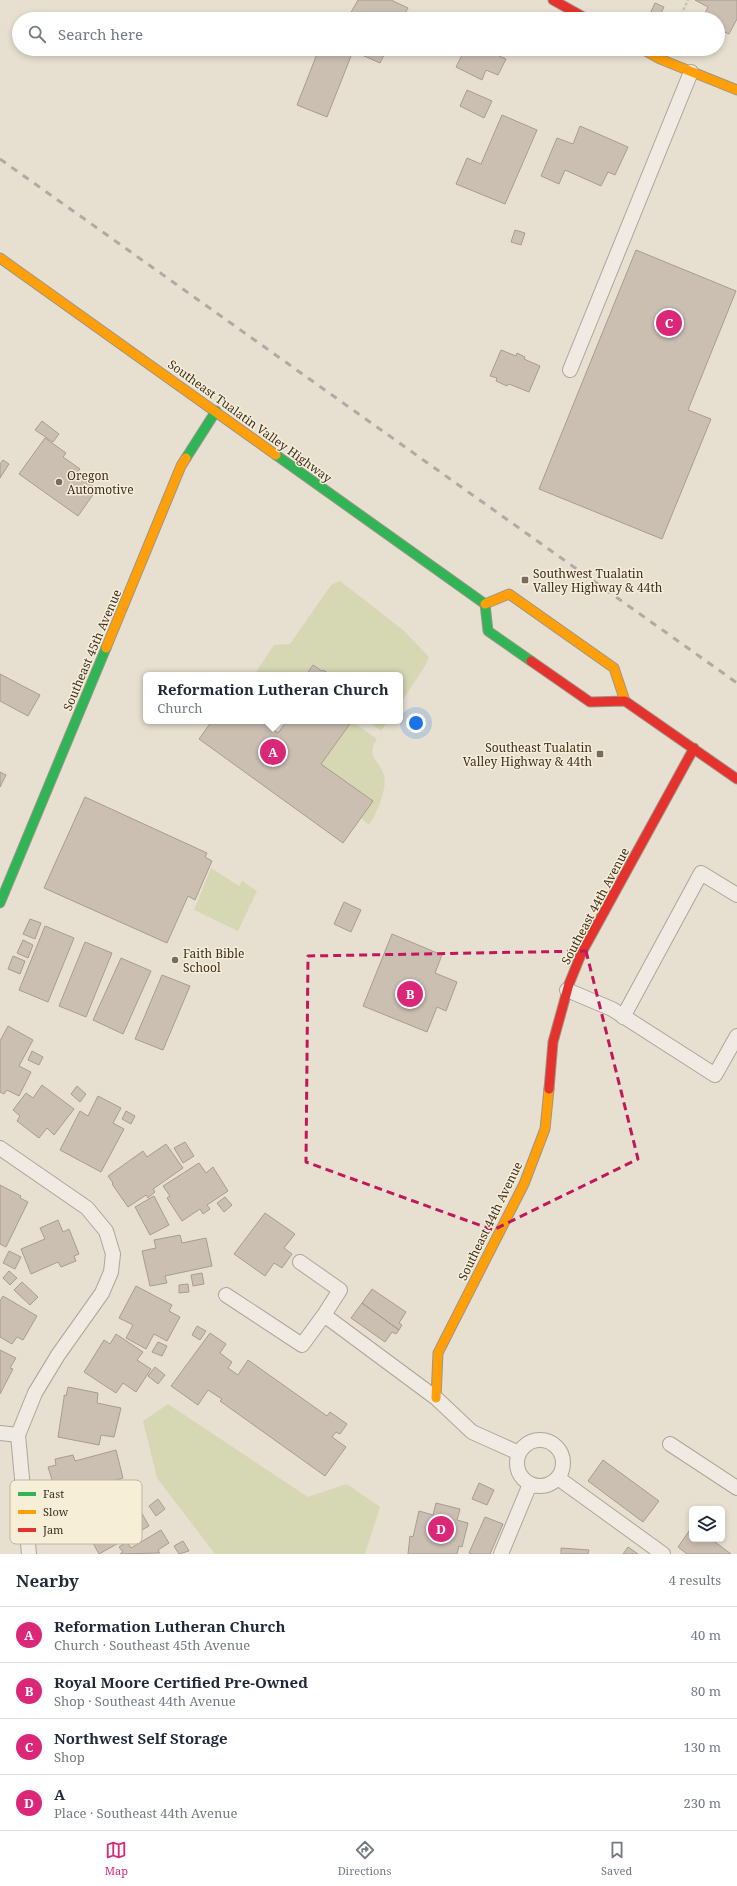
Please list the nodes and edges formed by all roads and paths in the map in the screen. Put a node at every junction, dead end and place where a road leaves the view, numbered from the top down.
1 (553, 0) edge
2 (688, 0) edge
3 (574, 12) edge
4 (682, 12) edge
5 (657, 56) edge
6 (691, 72) junction
7 (737, 90) edge
8 (0, 258) edge
9 (570, 370) dead end
10 (216, 411) junction
11 (485, 604) junction
12 (625, 701) junction
13 (694, 748) junction
14 (737, 779) edge
15 (737, 895) edge
16 (0, 902) edge
17 (567, 990) junction
18 (623, 1017) junction
19 (737, 1036) edge
20 (0, 1148) edge
21 (300, 1262) dead end
22 (226, 1295) dead end
23 (324, 1315) junction
24 (436, 1398) junction
25 (0, 1433) edge
26 (18, 1435) junction
27 (670, 1444) dead end
28 (519, 1453) junction
29 (558, 1478) junction
30 (22, 1480) edge
31 (530, 1484) junction
32 (737, 1488) edge
33 (28, 1544) edge
34 (29, 1554) edge
35 (501, 1554) edge
36 (662, 1554) edge

1 - 3 main road
2 - 4 path
5 - 6 main road
6 - 7 main road
6 - 9 lane
8 - 10 main road, Southeast Tualatin Valley Highway
10 - 11 main road, Southeast Tualatin Valley Highway
10 - 16 main road, Southeast 45th Avenue
11 - 12 main road
11 - 12 main road
12 - 13 main road
13 - 14 main road
13 - 17 main road, Southeast 44th Avenue
15 - 18 lane
17 - 18 lane
17 - 24 main road, Southeast 44th Avenue
18 - 19 lane
20 - 26 lane
21 - 23 lane
22 - 23 lane
23 - 24 lane
24 - 28 lane
25 - 26 lane
26 - 30 lane
27 - 32 lane
28 - 29 lane
28 - 31 lane
29 - 31 lane
29 - 36 lane
31 - 35 lane
33 - 34 lane

